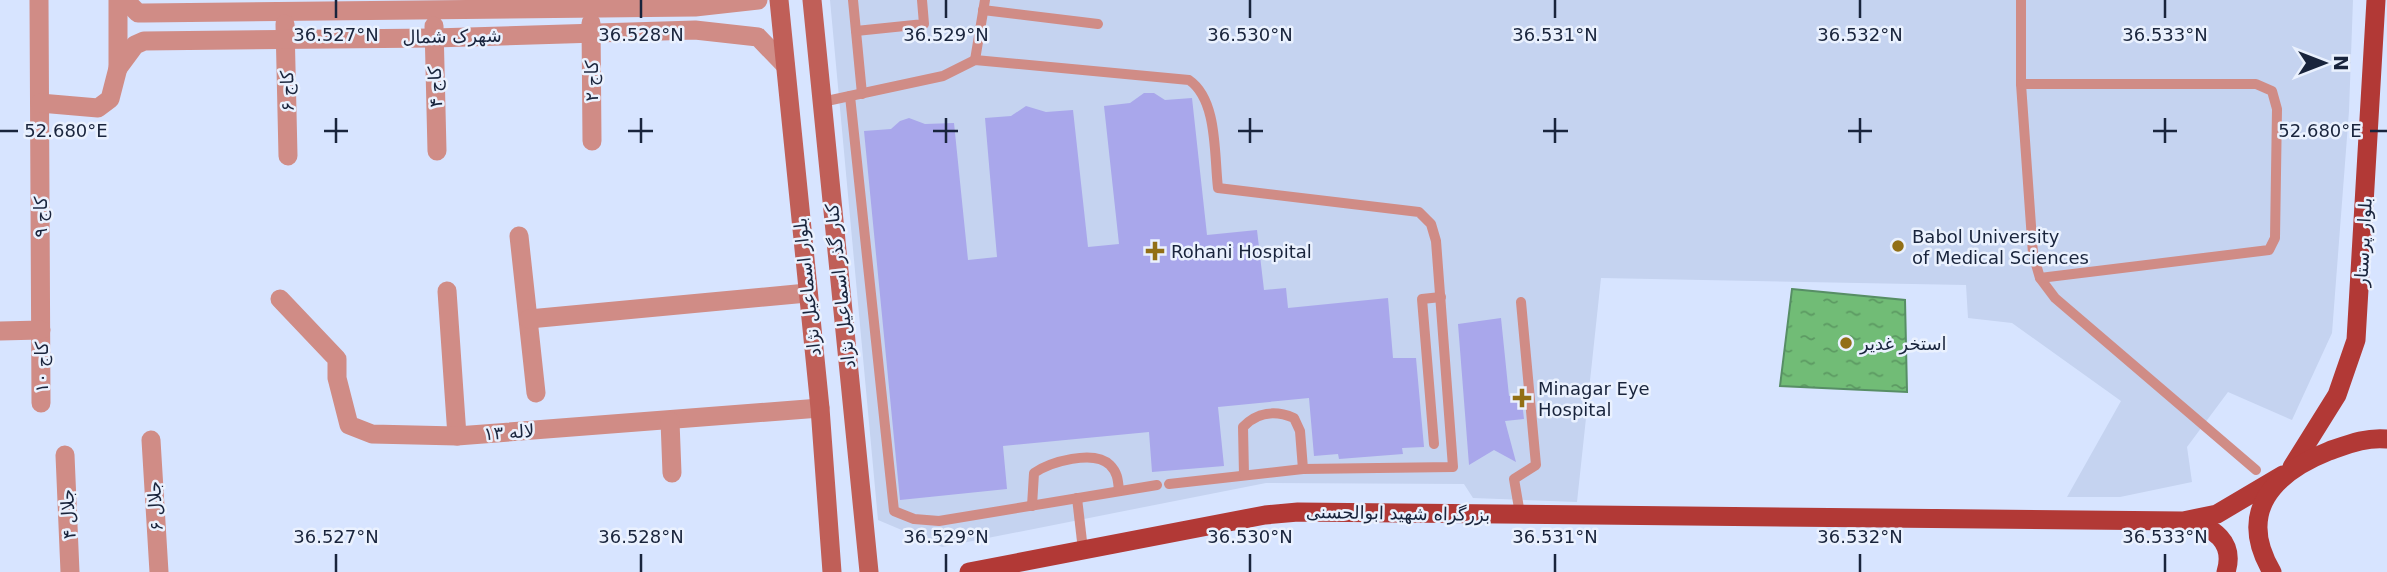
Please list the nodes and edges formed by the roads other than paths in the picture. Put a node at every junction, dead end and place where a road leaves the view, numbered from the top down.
1 (39, 0) edge
2 (118, 0) edge
3 (125, 0) edge
4 (758, 0) edge
5 (779, 0) edge
6 (812, 0) edge
7 (853, 0) edge
8 (922, 0) edge
9 (2021, 0) edge
10 (2376, 0) edge
11 (984, 5) edge
12 (695, 7) junction
13 (591, 16) edge
14 (434, 18) edge
15 (285, 19) edge
16 (1098, 24) dead end
17 (695, 30) junction
18 (856, 31) junction
19 (975, 60) junction
20 (785, 65) junction
21 (118, 68) junction
22 (2021, 84) junction
23 (862, 94) junction
24 (850, 96) junction
25 (822, 102) junction
26 (40, 103) junction
27 (592, 141) dead end
28 (437, 151) dead end
29 (288, 156) dead end
30 (519, 236) dead end
31 (2040, 278) junction
32 (447, 291) dead end
33 (807, 293) junction
34 (1441, 297) junction
35 (279, 299) dead end
36 (1521, 302) dead end
37 (529, 320) junction
38 (41, 330) junction
39 (0, 331) edge
40 (536, 393) dead end
41 (41, 403) dead end
42 (820, 408) junction
43 (670, 421) junction
44 (457, 436) junction
45 (2387, 439) edge
46 (152, 440) dead end
47 (1434, 444) dead end
48 (65, 455) dead end
49 (1303, 468) junction
50 (2256, 470) dead end
51 (2287, 471) junction
52 (672, 473) dead end
53 (1244, 475) junction
54 (1169, 484) dead end
55 (1157, 485) dead end
56 (1119, 491) junction
57 (1077, 498) junction
58 (1032, 506) junction
59 (1520, 514) junction
60 (2167, 522) junction
61 (1083, 550) junction
62 (835, 571) edge
63 (70, 572) edge
64 (159, 572) edge
65 (869, 572) edge
66 (969, 572) edge
67 (2226, 572) edge
68 (2272, 572) edge

1 - 26 street, کاج ۹
2 - 21 street
3 - 15 street, شهرک شمال
4 - 12 street, شهرک شمال
5 - 20 main road, بلوار اسماعیل نژاد
6 - 25 main road, کنار گذر اسماعیل نژاد
7 - 18 lane
8 - 18 lane
9 - 22 lane
10 - 51 main road, بلوار پرستار
11 - 16 lane
11 - 19 lane
12 - 13 street, شهرک شمال
12 - 17 street
13 - 14 street, شهرک شمال
13 - 14 street, شهرک شمال
13 - 17 street, شهرک شمال
13 - 27 street, کاج ۲
14 - 15 street, شهرک شمال
14 - 15 street, شهرک شمال
14 - 28 street, کاج ۴
15 - 21 street, شهرک شمال
15 - 29 street, کاج ۶
17 - 20 street, شهرک شمال
18 - 23 lane
19 - 23 lane
19 - 34 lane
20 - 33 main road, بلوار اسماعیل نژاد
21 - 26 street
22 - 31 lane
22 - 31 lane
23 - 24 lane
24 - 25 lane
24 - 58 lane
25 - 65 main road, کنار گذر اسماعیل نژاد
26 - 38 street, کاج ۹
30 - 37 street
31 - 50 lane
32 - 44 street
33 - 37 street
33 - 42 main road, بلوار اسماعیل نژاد
34 - 47 lane
34 - 49 lane
35 - 44 street, لاله ۱۳
36 - 59 lane
37 - 40 street
38 - 39 street
38 - 41 street, کاج ۱۰
42 - 43 street, لاله ۱۳
42 - 62 main road, بلوار اسماعیل نژاد
43 - 44 street, لاله ۱۳
43 - 52 street
45 - 51 main road, بزرگراه شهید ابوالحسنی
46 - 64 street, جلال ۶
48 - 63 street, جلال ۴
49 - 53 lane
49 - 53 lane
51 - 60 main road, بزرگراه شهید ابوالحسنی
51 - 68 main road, بلوار پرستار
53 - 54 lane
55 - 56 lane
56 - 57 lane
56 - 58 lane
57 - 58 lane
57 - 61 lane
59 - 60 main road, بزرگراه شهید ابوالحسنی
59 - 61 main road, بزرگراه شهید ابوالحسنی
60 - 67 main road
61 - 66 main road, بزرگراه شهید ابوالحسنی

